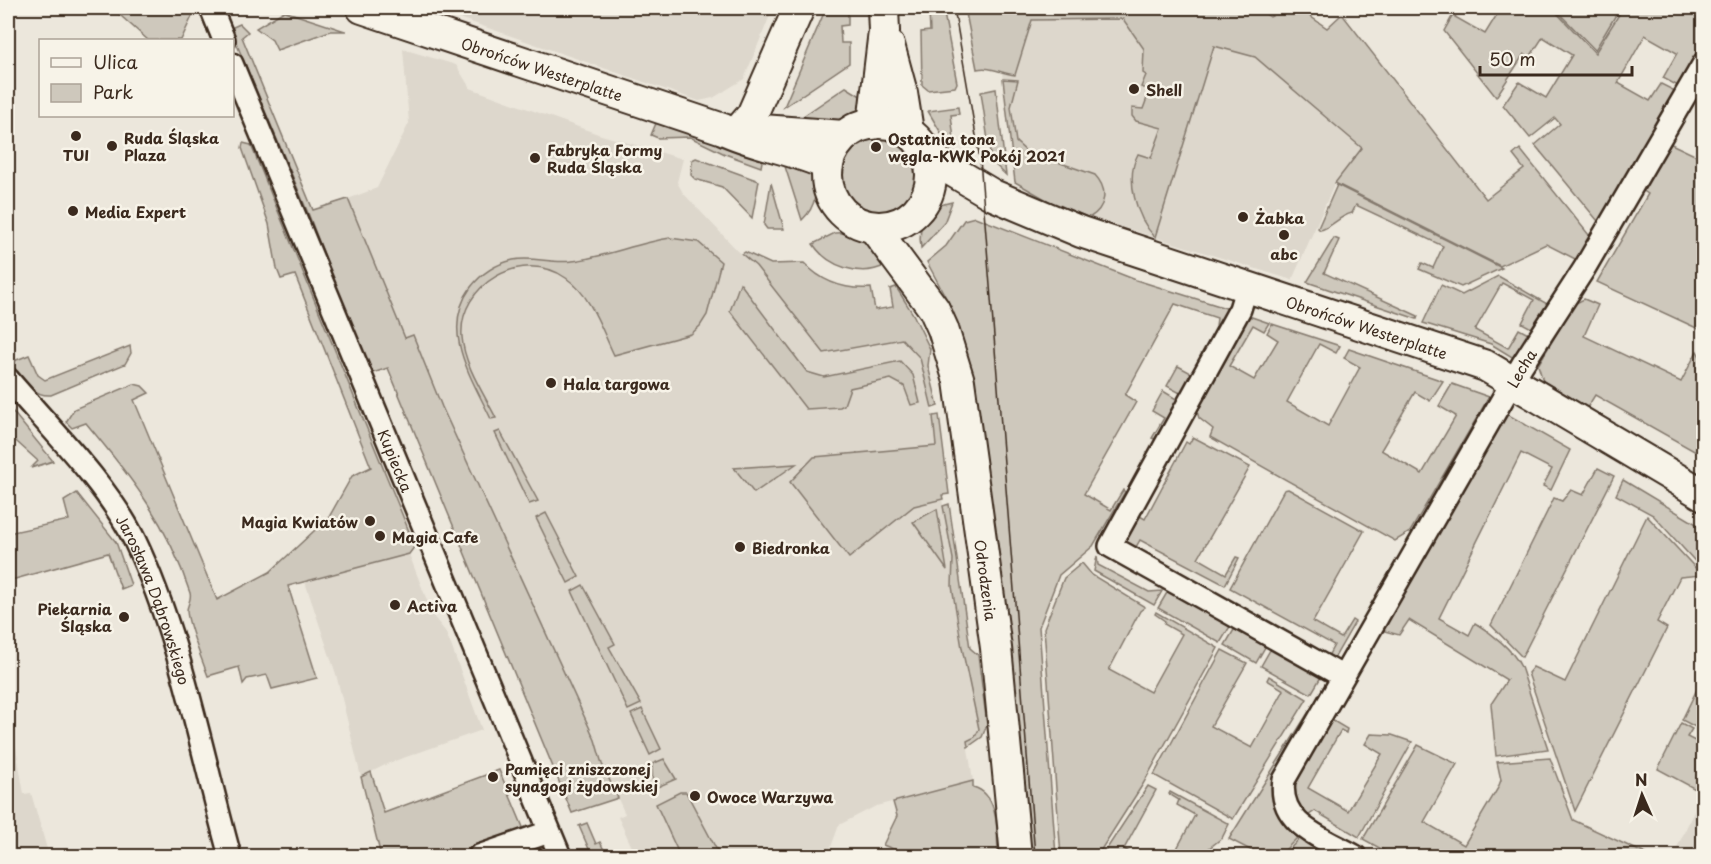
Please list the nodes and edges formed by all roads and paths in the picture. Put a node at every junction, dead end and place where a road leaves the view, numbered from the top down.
1 (212, 8) edge
2 (362, 8) edge
3 (799, 8) edge
4 (883, 19) edge
5 (224, 39) edge
6 (1704, 63) edge
7 (234, 69) edge
8 (873, 124) junction
9 (732, 129) junction
10 (909, 131) junction
11 (844, 136) junction
12 (929, 157) junction
13 (828, 165) junction
14 (931, 189) junction
15 (1011, 203) junction
16 (907, 220) junction
17 (874, 228) junction
18 (1247, 286) junction
19 (934, 309) junction
20 (8, 379) edge
21 (1514, 381) junction
22 (1704, 495) edge
23 (1342, 676) junction
24 (549, 832) junction
25 (224, 856) edge
26 (479, 856) edge
27 (560, 856) edge
28 (1016, 856) edge
29 (1355, 856) edge

1 - 5 street
2 - 9 street, Obrońców Westerplatte
3 - 9 street
4 - 8 street
4 - 10 street
6 - 21 street, Lecha
7 - 24 street, Kupiecka
8 - 10 street
8 - 11 street
9 - 11 street, Obrońców Westerplatte
9 - 13 street, Obrońców Westerplatte
10 - 12 street
11 - 13 street
12 - 14 street
12 - 15 street, Obrońców Westerplatte
13 - 17 street
14 - 15 street, Obrońców Westerplatte
14 - 16 street
15 - 18 street, Obrońców Westerplatte
16 - 17 street
16 - 19 street, Odrodzenia
17 - 19 street, Odrodzenia
18 - 21 street, Obrońców Westerplatte
18 - 23 street
19 - 28 street, Odrodzenia
20 - 25 street, Jarosława Dąbrowskiego
21 - 22 street, Obrońców Westerplatte
21 - 23 street, Lecha
23 - 29 street, Lecha
24 - 26 street
24 - 27 street, Kupiecka

